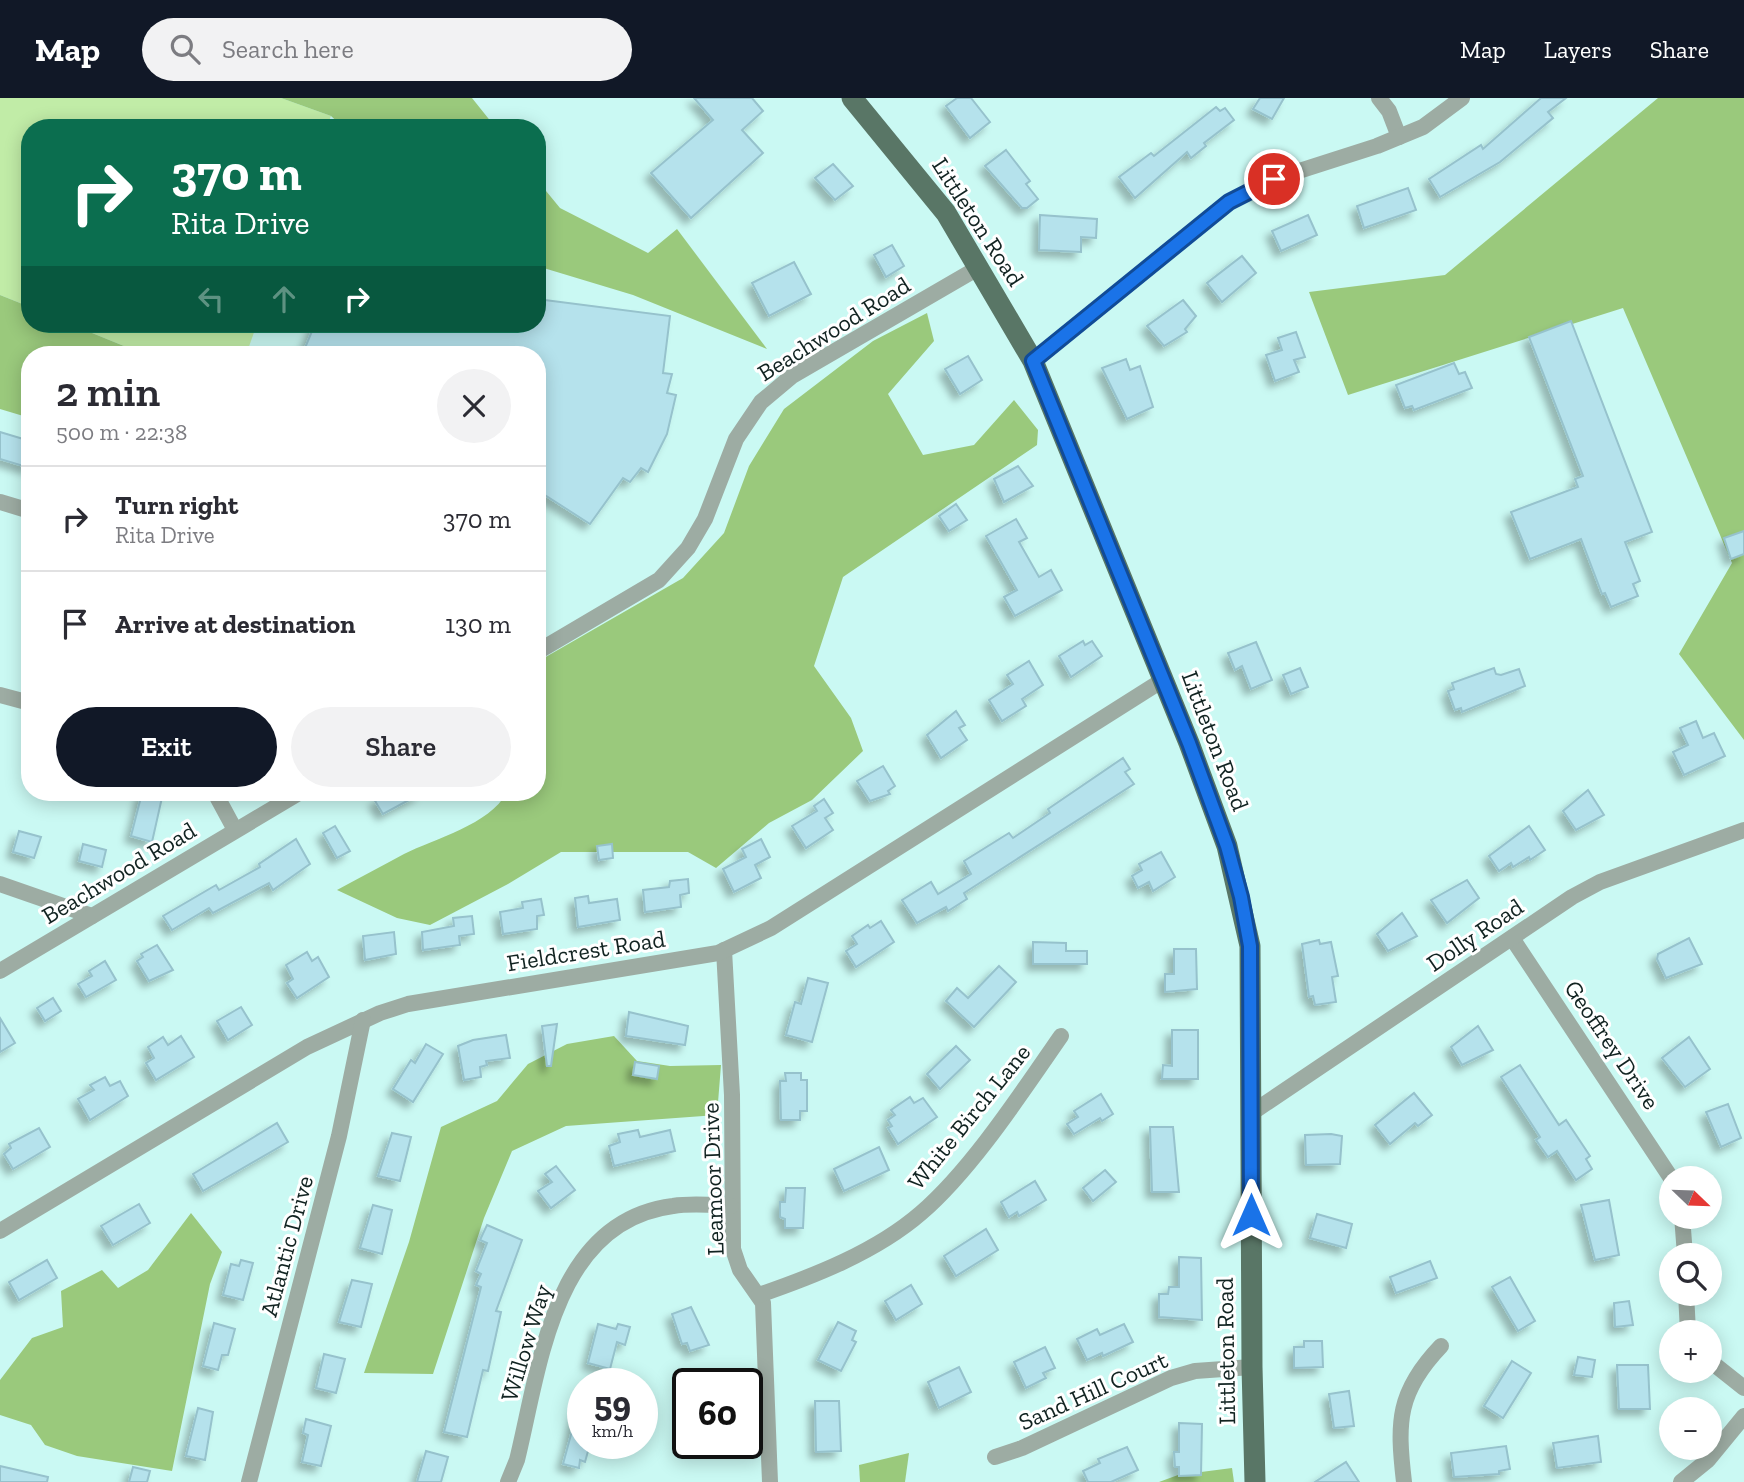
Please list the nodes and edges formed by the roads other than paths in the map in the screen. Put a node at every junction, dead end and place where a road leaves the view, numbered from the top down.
1 (852, 98) edge
2 (1379, 98) edge
3 (1461, 98) edge
4 (1399, 137) junction
5 (978, 268) junction
6 (1033, 361) junction
7 (0, 502) edge
8 (21, 508) edge
9 (546, 647) edge
10 (1163, 680) junction
11 (0, 695) edge
12 (21, 701) edge
13 (219, 801) edge
14 (285, 801) edge
15 (235, 830) junction
16 (1744, 830) edge
17 (0, 884) edge
18 (92, 916) junction
19 (1512, 938) junction
20 (724, 950) junction
21 (0, 971) edge
22 (363, 1020) junction
23 (1061, 1036) dead end
24 (1250, 1114) junction
25 (1663, 1166) edge
26 (732, 1206) junction
27 (0, 1231) edge
28 (758, 1295) junction
29 (1441, 1346) dead end
30 (1252, 1367) junction
31 (1722, 1371) edge
32 (1744, 1388) edge
33 (1744, 1416) edge
34 (995, 1457) dead end
35 (249, 1482) edge
36 (508, 1482) edge
37 (770, 1482) edge
38 (1255, 1482) edge
39 (1404, 1482) edge
40 (1681, 1482) edge

1 - 5 main road, Littleton Road
2 - 4 street
3 - 4 street
4 - 6 street
5 - 6 main road, Littleton Road
5 - 9 street, Beachwood Road
6 - 10 main road, Littleton Road
7 - 8 street
10 - 20 street, Fieldcrest Road
10 - 24 main road, Littleton Road
11 - 12 street
13 - 15 street
14 - 15 street, Beachwood Road
15 - 18 street, Beachwood Road
16 - 19 street, Dolly Road
17 - 18 street
18 - 21 street, Beachwood Road
19 - 24 street, Dolly Road
19 - 25 street, Geoffrey Drive
20 - 22 street, Fieldcrest Road
20 - 26 street, Leamoor Drive
22 - 27 street, Fieldcrest Road
22 - 35 street, Atlantic Drive
23 - 28 street, White Birch Lane
24 - 30 main road, Littleton Road
26 - 28 street, Leamoor Drive
26 - 36 street, Willow Way
28 - 37 street, Leamoor Drive
29 - 39 street
30 - 34 street, Sand Hill Court
30 - 38 main road, Littleton Road
31 - 32 street
33 - 40 street

